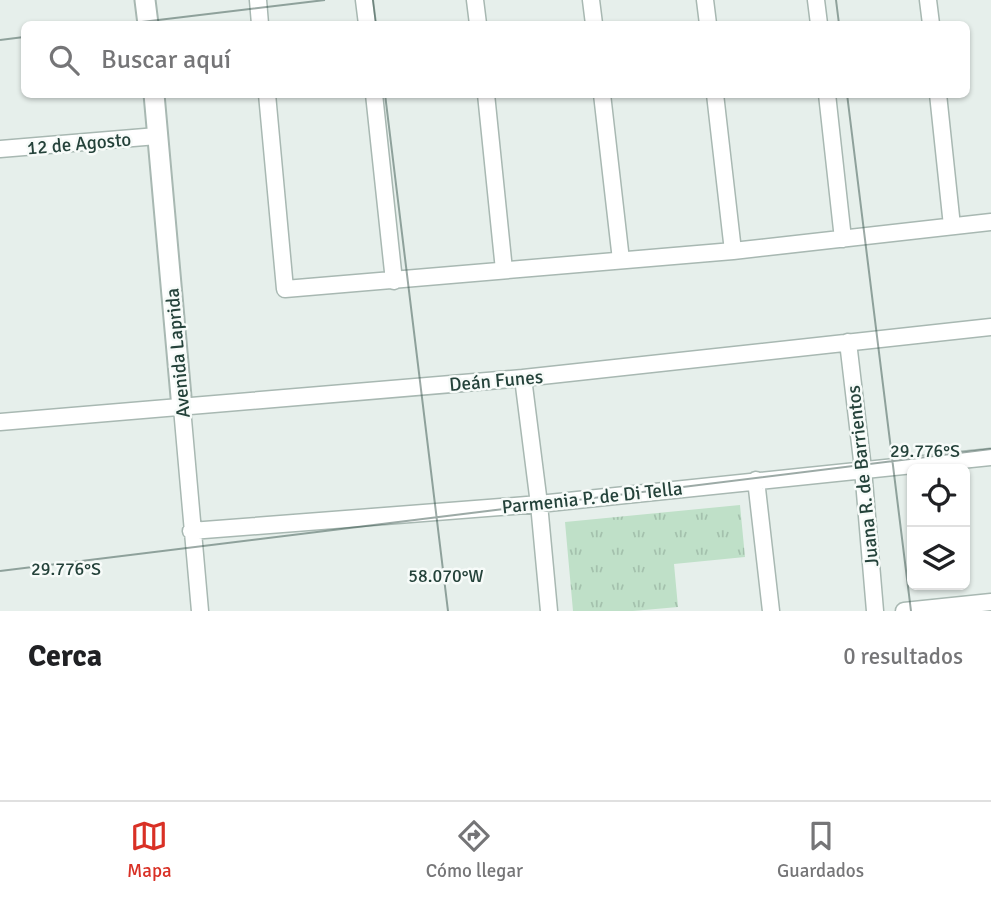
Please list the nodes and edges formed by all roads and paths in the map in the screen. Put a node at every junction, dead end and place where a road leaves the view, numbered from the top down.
1 (145, 0) edge
2 (258, 0) edge
3 (364, 0) edge
4 (475, 0) edge
5 (591, 0) edge
6 (705, 0) edge
7 (816, 0) edge
8 (928, 0) edge
9 (148, 21) edge
10 (260, 21) edge
11 (367, 21) edge
12 (478, 21) edge
13 (594, 21) edge
14 (708, 21) edge
15 (819, 21) edge
16 (931, 21) edge
17 (154, 98) edge
18 (267, 98) edge
19 (374, 98) edge
20 (485, 98) edge
21 (602, 98) edge
22 (715, 98) edge
23 (827, 98) edge
24 (938, 98) edge
25 (157, 136) junction
26 (0, 149) edge
27 (991, 222) edge
28 (952, 226) junction
29 (843, 239) junction
30 (733, 251) junction
31 (621, 260) junction
32 (504, 270) junction
33 (394, 281) junction
34 (991, 327) edge
35 (848, 342) junction
36 (523, 378) junction
37 (182, 408) junction
38 (0, 422) edge
39 (991, 457) edge
40 (863, 469) junction
41 (756, 480) junction
42 (539, 504) junction
43 (191, 531) junction
44 (991, 603) edge
45 (200, 611) edge
46 (549, 611) edge
47 (771, 611) edge
48 (875, 611) edge
49 (904, 611) edge

1 - 9 street
2 - 10 street
3 - 11 street
4 - 12 street
5 - 13 street
6 - 14 street
7 - 15 street
8 - 16 street
17 - 25 street, Avenida Laprida
18 - 33 street
19 - 33 street
20 - 32 street
21 - 31 street
22 - 30 street
23 - 29 street
24 - 28 street
25 - 26 street, 12 de Agosto
25 - 37 street, Avenida Laprida
27 - 28 street
28 - 29 street
29 - 30 street
30 - 31 street
31 - 32 street
32 - 33 street
34 - 35 street, Deán Funes
35 - 36 street, Deán Funes
35 - 40 street, Juana R. de Barrientos
36 - 37 street, Deán Funes
36 - 42 street
37 - 38 street, Deán Funes
37 - 43 street, Avenida Laprida
39 - 40 street, Parmenia P. de Di Tella
40 - 41 street, Parmenia P. de Di Tella
40 - 48 street, Juana R. de Barrientos
41 - 42 street, Parmenia P. de Di Tella
41 - 47 street
42 - 43 street, Parmenia P. de Di Tella
42 - 46 street
43 - 45 street, Avenida Laprida
44 - 49 street

